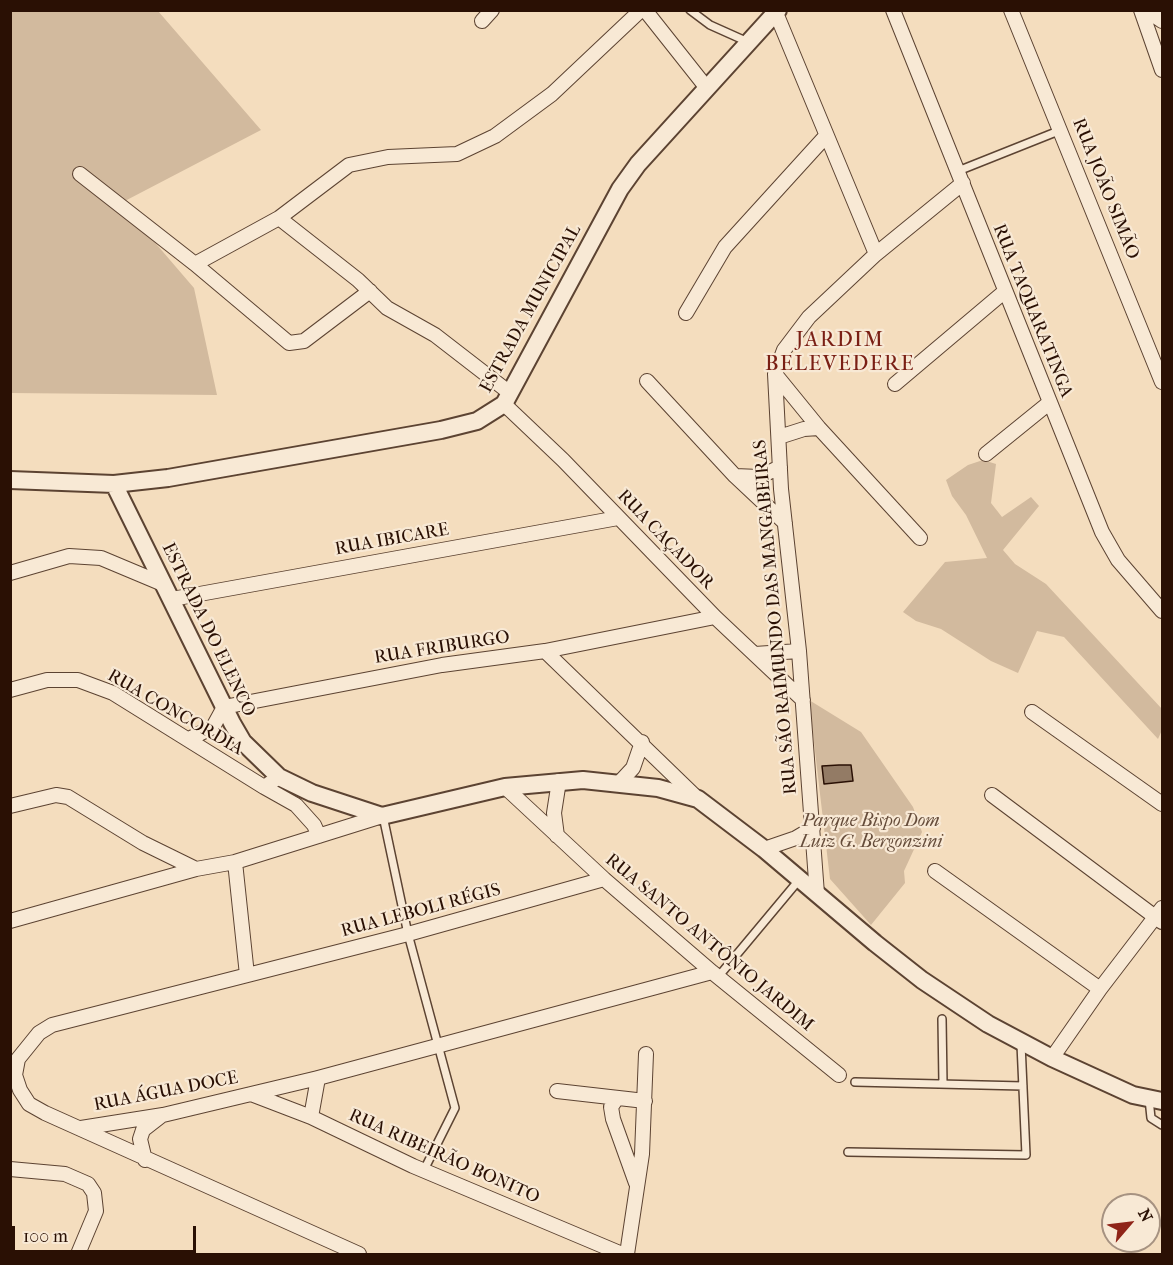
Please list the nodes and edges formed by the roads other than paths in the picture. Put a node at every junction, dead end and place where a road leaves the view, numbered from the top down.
1 (643, 10) edge
2 (690, 10) edge
3 (893, 10) edge
4 (1011, 10) edge
5 (1141, 10) edge
6 (1146, 10) edge
7 (777, 12) edge
8 (1162, 21) edge
9 (748, 42) junction
10 (1162, 63) edge
11 (706, 87) junction
12 (1062, 130) junction
13 (825, 137) junction
14 (80, 174) dead end
15 (961, 177) junction
16 (279, 218) junction
17 (876, 254) junction
18 (195, 264) junction
19 (370, 291) junction
20 (1004, 292) junction
21 (686, 313) dead end
22 (776, 374) junction
23 (647, 381) dead end
24 (1162, 382) edge
25 (895, 384) dead end
26 (507, 398) junction
27 (1049, 402) junction
28 (819, 428) junction
29 (779, 437) junction
30 (986, 454) dead end
31 (780, 467) junction
32 (735, 476) junction
33 (10, 480) edge
34 (114, 484) junction
35 (618, 518) junction
36 (784, 523) junction
37 (920, 538) dead end
38 (10, 573) edge
39 (167, 591) junction
40 (1162, 611) edge
41 (715, 617) junction
42 (545, 651) junction
43 (799, 651) junction
44 (755, 654) junction
45 (10, 690) edge
46 (803, 700) junction
47 (224, 707) junction
48 (1032, 712) dead end
49 (189, 739) junction
50 (642, 742) junction
51 (279, 777) junction
52 (560, 781) junction
53 (620, 782) junction
54 (505, 787) junction
55 (264, 788) junction
56 (992, 795) dead end
57 (698, 800) junction
58 (1162, 804) edge
59 (10, 806) edge
60 (382, 816) junction
61 (813, 828) junction
62 (319, 836) junction
63 (557, 836) junction
64 (764, 849) junction
65 (235, 862) junction
66 (196, 869) junction
67 (935, 871) dead end
68 (604, 879) junction
69 (800, 880) junction
70 (817, 894) junction
71 (1160, 916) edge
72 (10, 921) edge
73 (408, 934) junction
74 (715, 974) junction
75 (247, 975) junction
76 (1100, 989) junction
77 (942, 1019) dead end
78 (1021, 1042) junction
79 (436, 1046) junction
80 (646, 1054) dead end
81 (1052, 1058) junction
82 (839, 1075) dead end
83 (318, 1078) junction
84 (855, 1082) dead end
85 (943, 1084) junction
86 (1023, 1086) junction
87 (557, 1091) dead end
88 (251, 1094) junction
89 (617, 1098) junction
90 (1156, 1100) edge
91 (645, 1101) junction
92 (163, 1115) junction
93 (311, 1117) junction
94 (1162, 1125) edge
95 (81, 1128) junction
96 (848, 1152) dead end
97 (145, 1160) junction
98 (10, 1169) edge
99 (424, 1170) junction
100 (637, 1185) junction
101 (78, 1254) edge
102 (359, 1254) edge
103 (622, 1254) edge
104 (627, 1254) edge

1 - 11 street
1 - 16 street
2 - 9 lane
3 - 15 street, RUA TAQUARATINGA
4 - 12 street, RUA JOÃO SIMÃO
5 - 10 street
6 - 8 street
7 - 9 street, ESTRADA MUNICIPAL
7 - 13 street
9 - 11 street, ESTRADA MUNICIPAL
11 - 26 street, ESTRADA MUNICIPAL
12 - 15 lane
12 - 24 street, RUA JOÃO SIMÃO
13 - 17 street
13 - 21 street
14 - 18 street
15 - 17 street
15 - 20 street, RUA TAQUARATINGA
16 - 18 street
16 - 19 street, RUA CAÇADOR
17 - 22 street
18 - 19 street
19 - 26 street, RUA CAÇADOR
20 - 25 street
20 - 27 street, RUA TAQUARATINGA
22 - 28 street
22 - 29 street, RUA SÃO RAIMUNDO DAS MANGABEIRAS
23 - 32 street
26 - 34 street, ESTRADA MUNICIPAL
26 - 35 street, RUA CAÇADOR
27 - 30 street
27 - 40 street, RUA TAQUARATINGA
28 - 29 street
28 - 37 street
29 - 31 street, RUA SÃO RAIMUNDO DAS MANGABEIRAS
31 - 32 street
31 - 36 street, RUA SÃO RAIMUNDO DAS MANGABEIRAS
32 - 36 street
33 - 34 street
34 - 39 street, ESTRADA DO ELENCO
35 - 39 street, RUA IBICARE
35 - 41 street, RUA CAÇADOR
36 - 43 street, RUA SÃO RAIMUNDO DAS MANGABEIRAS
38 - 39 street
39 - 47 street, ESTRADA DO ELENCO
41 - 42 street, RUA FRIBURGO
41 - 44 street, RUA CAÇADOR
42 - 47 street, RUA FRIBURGO
42 - 50 street
43 - 44 street
43 - 46 street, RUA SÃO RAIMUNDO DAS MANGABEIRAS
44 - 46 street, RUA CAÇADOR
45 - 49 street, RUA CONCORDIA
46 - 61 street, RUA SÃO RAIMUNDO DAS MANGABEIRAS
47 - 49 street
47 - 51 street, ESTRADA DO ELENCO
48 - 58 street
49 - 55 street, RUA CONCORDIA
50 - 53 street
50 - 57 street
51 - 55 street
51 - 60 street, ESTRADA DO ELENCO
52 - 53 street
52 - 54 street
52 - 63 street
53 - 57 street
54 - 60 street
54 - 63 street, RUA SANTO ANTÔNIO JARDIM
55 - 62 street
56 - 71 street
57 - 64 street
59 - 66 street
60 - 62 street
60 - 73 lane
61 - 64 street
61 - 70 street, RUA SÃO RAIMUNDO DAS MANGABEIRAS
62 - 65 street
63 - 68 street, RUA SANTO ANTÔNIO JARDIM
64 - 69 street
65 - 66 street
65 - 75 street
66 - 72 street
67 - 76 street
68 - 73 street, RUA LEBOLI RÉGIS
68 - 74 street, RUA SANTO ANTÔNIO JARDIM
69 - 70 street
69 - 74 lane
70 - 78 street
71 - 76 street
73 - 75 street, RUA LEBOLI RÉGIS
73 - 79 lane
74 - 79 street, RUA ÁGUA DOCE
74 - 82 street, RUA SANTO ANTÔNIO JARDIM
75 - 95 street, RUA ÁGUA DOCE
76 - 81 street
77 - 85 lane
78 - 81 street
78 - 86 lane
79 - 83 street, RUA ÁGUA DOCE
79 - 99 lane
80 - 91 street
81 - 90 street
83 - 88 street, RUA ÁGUA DOCE
83 - 93 street
84 - 85 lane
85 - 86 lane
86 - 96 lane
87 - 89 street
88 - 92 street, RUA ÁGUA DOCE
88 - 93 street, RUA RIBEIRÃO BONITO
89 - 91 street
89 - 100 street
90 - 94 lane
91 - 100 street
92 - 95 street, RUA ÁGUA DOCE
92 - 97 street
93 - 99 street, RUA RIBEIRÃO BONITO
95 - 97 street
97 - 102 street
98 - 101 street
99 - 103 street, RUA RIBEIRÃO BONITO
100 - 104 street

